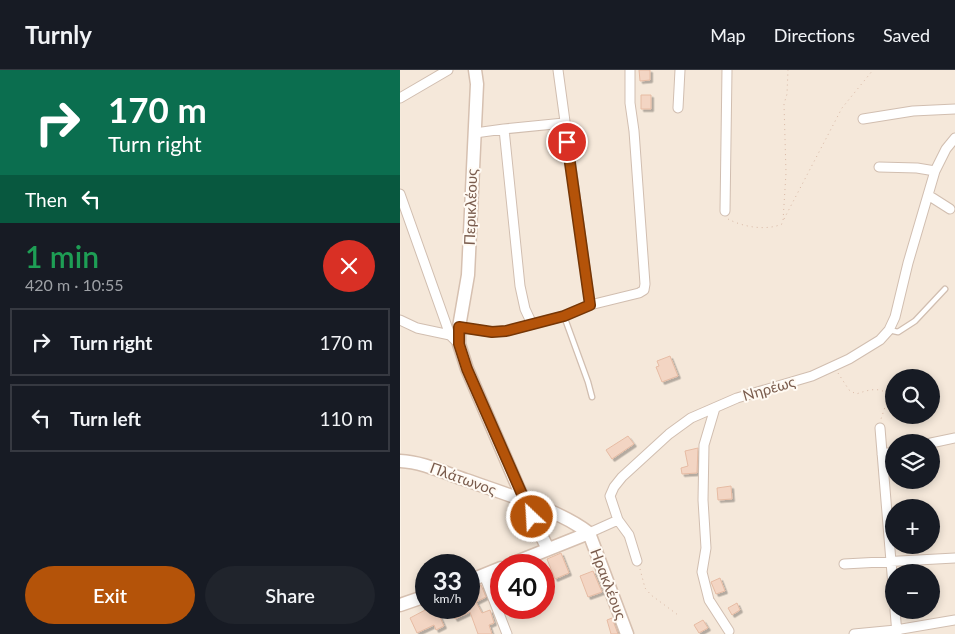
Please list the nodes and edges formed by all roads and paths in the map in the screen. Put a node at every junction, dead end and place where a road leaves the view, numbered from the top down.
1 (448, 70) edge
2 (475, 70) edge
3 (558, 70) edge
4 (630, 70) edge
5 (680, 70) edge
6 (727, 70) edge
7 (788, 70) edge
8 (872, 70) edge
9 (400, 98) edge
10 (954, 106) edge
11 (678, 108) dead end
12 (863, 119) dead end
13 (564, 123) junction
14 (504, 129) junction
15 (475, 132) junction
16 (955, 138) edge
17 (879, 167) dead end
18 (936, 171) junction
19 (400, 194) edge
20 (928, 195) junction
21 (950, 209) dead end
22 (725, 212) joint
23 (783, 221) junction
24 (945, 289) dead end
25 (590, 305) junction
26 (564, 316) junction
27 (400, 320) edge
28 (532, 324) junction
29 (889, 330) junction
30 (456, 336) junction
31 (834, 366) junction
32 (592, 397) dead end
33 (715, 408) junction
34 (880, 428) joint
35 (955, 438) edge
36 (940, 441) edge
37 (882, 454) junction
38 (885, 454) edge
39 (400, 461) edge
40 (524, 501) junction
41 (618, 520) junction
42 (589, 533) junction
43 (548, 549) junction
44 (536, 554) edge
45 (955, 558) edge
46 (637, 560) joint
47 (891, 562) junction
48 (844, 564) dead end
49 (490, 573) edge
50 (484, 575) junction
51 (480, 577) edge
52 (415, 600) edge
53 (400, 605) edge
54 (678, 615) dead end
55 (896, 619) edge
56 (955, 620) edge
57 (729, 631) dead end
58 (897, 632) edge
59 (507, 634) edge
60 (627, 634) edge
61 (854, 634) edge

1 - 9 street
2 - 15 main road, Περικλέους
3 - 13 street
4 - 25 street
5 - 11 street
6 - 22 street
7 - 23 path
8 - 23 path
10 - 12 street
13 - 14 street
13 - 25 street
14 - 15 street
14 - 28 street
15 - 30 main road, Περικλέους
16 - 18 street
17 - 18 street
18 - 20 street
19 - 30 street
20 - 21 street
20 - 29 street
22 - 23 path
24 - 29 lane
25 - 26 street
26 - 28 street
26 - 32 lane
27 - 30 street
28 - 30 street
29 - 31 street, Νηρέως
30 - 40 main road
31 - 33 street, Νηρέως
31 - 34 path
33 - 41 street, Νηρέως
33 - 57 street
34 - 37 street
35 - 36 street
37 - 38 street
37 - 47 street
39 - 40 main road, Πλάτωνος
40 - 42 main road, Πλάτωνος
40 - 43 main road
41 - 42 street
41 - 46 street, Νηρέως
42 - 43 main road
42 - 60 main road, Ηρακλέους
43 - 44 main road
45 - 47 street
46 - 54 path
47 - 48 street
49 - 50 main road
50 - 51 main road
50 - 59 street
52 - 53 main road
55 - 58 street
56 - 58 street
58 - 61 street

